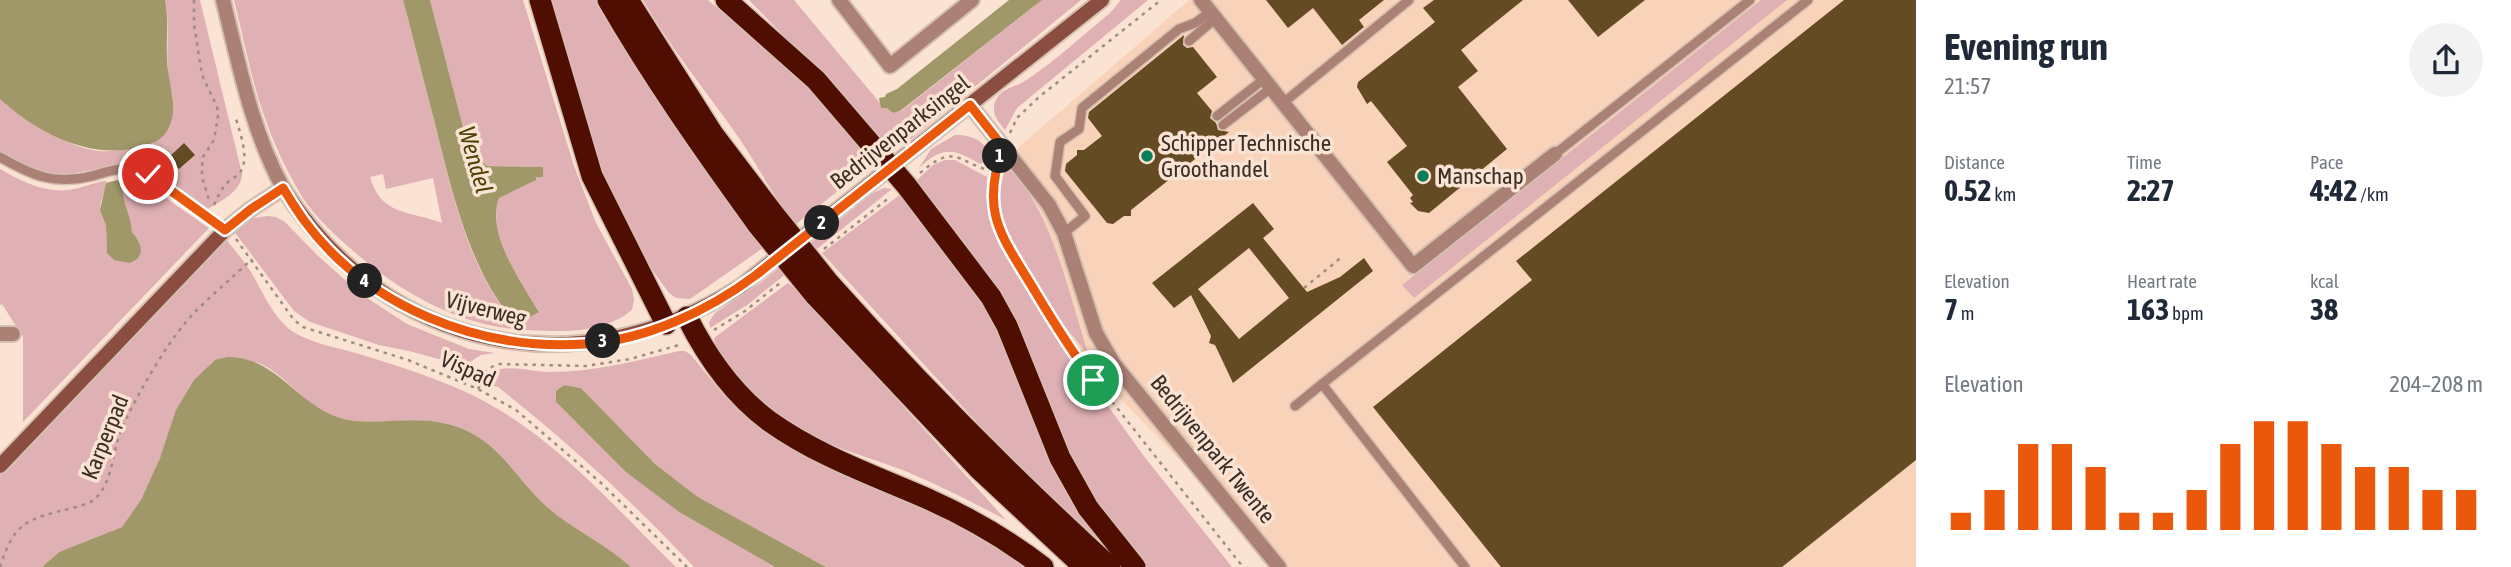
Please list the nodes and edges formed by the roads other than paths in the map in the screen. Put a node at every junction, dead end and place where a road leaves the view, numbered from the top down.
1 (223, 0) edge
2 (540, 0) edge
3 (608, 0) edge
4 (628, 0) edge
5 (726, 0) edge
6 (839, 0) edge
7 (972, 0) edge
8 (1102, 0) edge
9 (1409, 0) edge
10 (1750, 0) edge
11 (1808, 0) edge
12 (1209, 10) edge
13 (1189, 41) dead end
14 (1267, 83) junction
15 (1283, 103) junction
16 (970, 105) junction
17 (1217, 116) dead end
18 (1223, 125) dead end
19 (1555, 153) joint
20 (0, 157) edge
21 (891, 167) junction
22 (283, 188) junction
23 (765, 219) junction
24 (225, 230) junction
25 (1063, 233) junction
26 (822, 289) junction
27 (687, 317) junction
28 (666, 324) junction
29 (1322, 384) junction
30 (1295, 406) dead end
31 (0, 466) edge
32 (1043, 567) edge
33 (1084, 567) edge
34 (1110, 567) edge
35 (1135, 567) edge
36 (1279, 567) edge
37 (1465, 567) edge

1 - 22 street, Vijverweg
2 - 28 highway
3 - 23 highway
4 - 23 highway
5 - 21 highway
6 - 7 street
8 - 16 main road, Bedrijvenparksingel
9 - 15 lane
10 - 19 lane
11 - 29 lane
12 - 13 lane
12 - 14 street
12 - 25 lane
14 - 15 street
14 - 17 lane
14 - 18 lane
15 - 19 street
16 - 21 main road, Bedrijvenparksingel
16 - 25 street, Bedrijvenpark Twente
20 - 24 lane
21 - 27 main road, Bedrijvenparksingel
21 - 35 highway
22 - 24 main road
22 - 28 main road, Vijverweg
23 - 26 highway, bridge
24 - 31 main road
25 - 36 street, Bedrijvenpark Twente
26 - 33 highway
26 - 34 highway
27 - 28 main road, Vijverweg
27 - 32 highway
29 - 30 lane
29 - 37 lane

